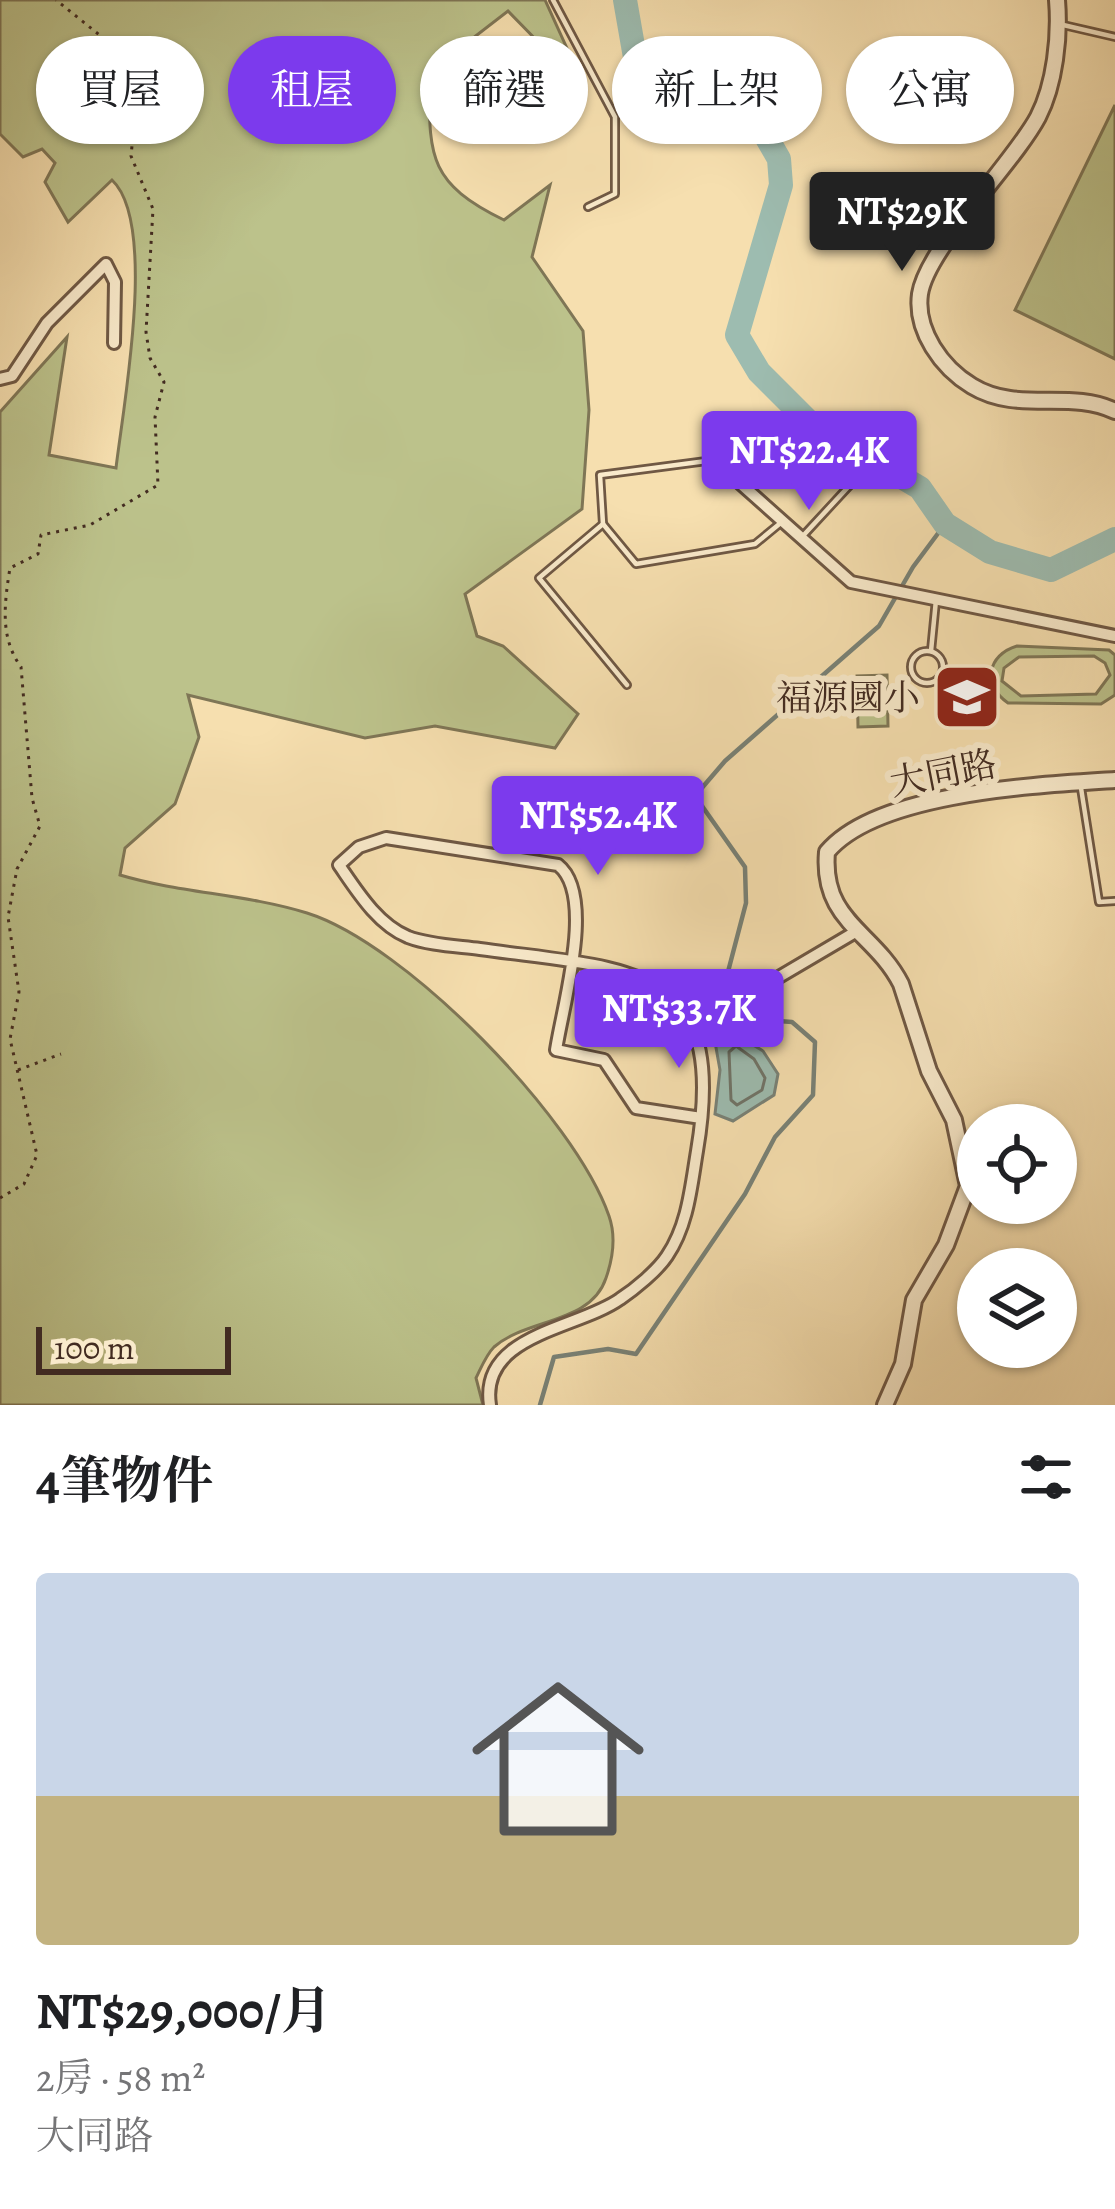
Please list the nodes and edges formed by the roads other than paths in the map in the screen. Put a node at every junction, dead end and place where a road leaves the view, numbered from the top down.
1 (553, 0) edge
2 (1057, 0) edge
3 (1059, 24) junction
4 (1115, 37) edge
5 (588, 207) dead end
6 (114, 343) dead end
7 (0, 379) edge
8 (1115, 411) edge
9 (776, 452) dead end
10 (714, 460) joint
11 (862, 472) dead end
12 (744, 487) junction
13 (782, 521) junction
14 (603, 524) junction
15 (801, 538) junction
16 (936, 599) junction
17 (1115, 636) edge
18 (931, 651) junction
19 (627, 685) dead end
20 (1115, 780) edge
21 (1080, 782) junction
22 (1115, 901) edge
23 (857, 931) junction
24 (569, 962) junction
25 (696, 1026) junction
26 (701, 1118) junction
27 (490, 1405) edge
28 (885, 1405) edge

1 - 5 lane
2 - 3 street
3 - 4 lane
3 - 8 street
6 - 7 street
9 - 12 lane
10 - 12 street
10 - 14 lane
11 - 15 lane
12 - 13 street
13 - 14 lane
13 - 15 street
14 - 19 lane
15 - 16 street
16 - 17 street
16 - 18 lane
18 - 18 lane
20 - 21 street, 大同路
21 - 22 lane
21 - 23 street, 大同路
23 - 25 street
23 - 28 street, 大同路
24 - 24 street
24 - 25 street
24 - 26 street
25 - 26 street
26 - 27 street

